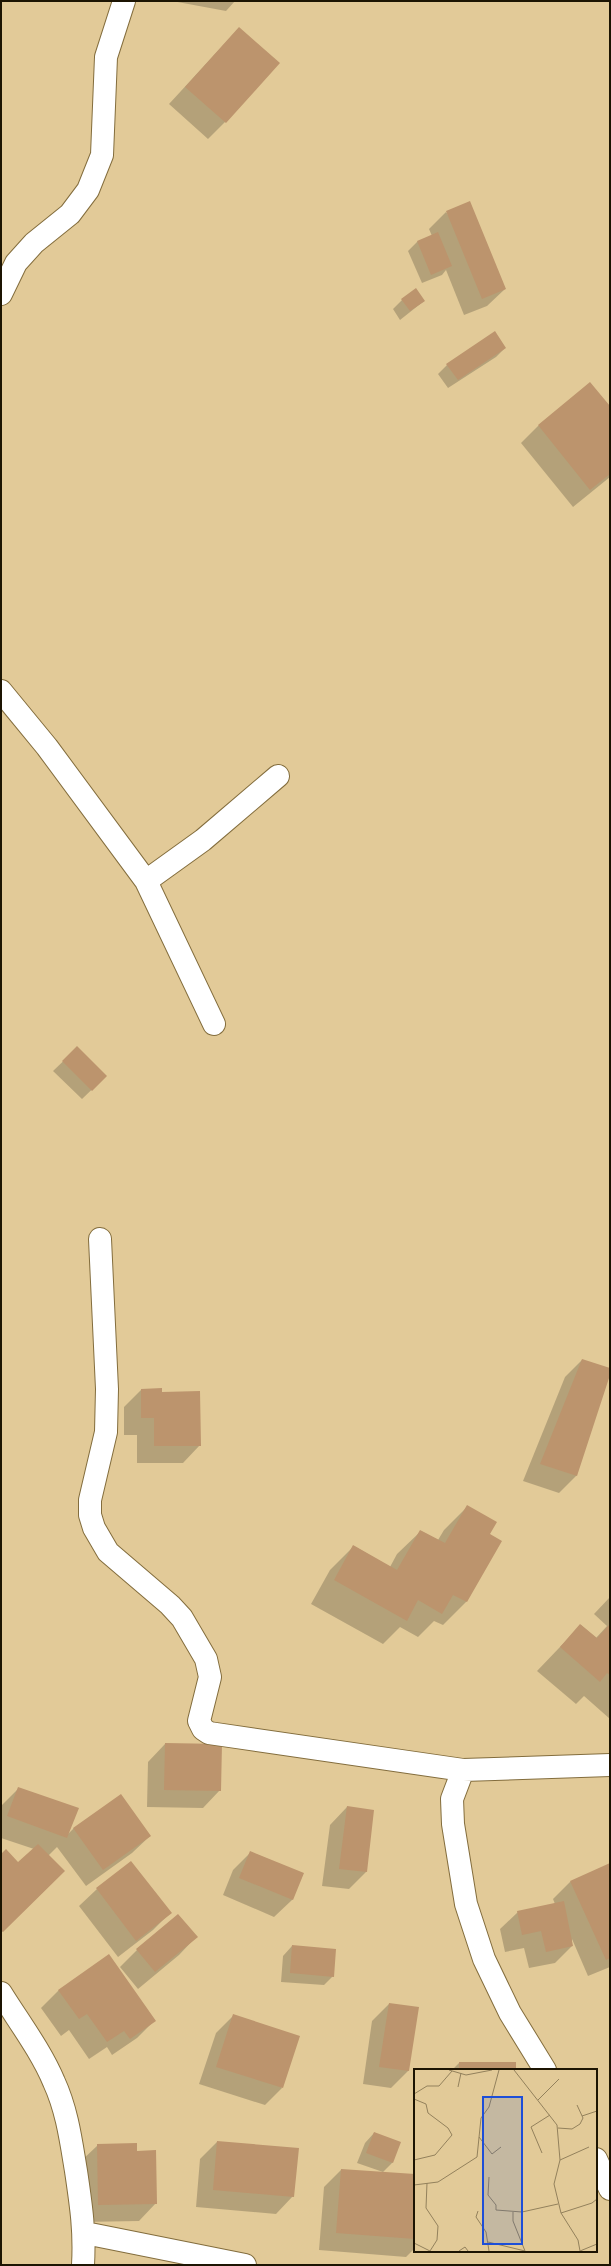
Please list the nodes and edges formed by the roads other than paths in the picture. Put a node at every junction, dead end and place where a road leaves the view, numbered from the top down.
1 (124, 1) edge
2 (1, 294) edge
3 (1, 691) edge
4 (278, 776) dead end
5 (146, 881) junction
6 (214, 1024) dead end
7 (100, 1239) dead end
8 (610, 1765) edge
9 (463, 1770) junction
10 (1, 1993) edge
11 (544, 2069) edge
12 (597, 2161) edge
13 (610, 2189) edge
14 (85, 2233) junction
15 (83, 2265) edge
16 (245, 2265) edge

1 - 2 street
3 - 5 street
4 - 5 street
5 - 6 street
7 - 9 street
8 - 9 street
9 - 11 street
10 - 14 street
12 - 13 street
14 - 15 street
14 - 16 street

